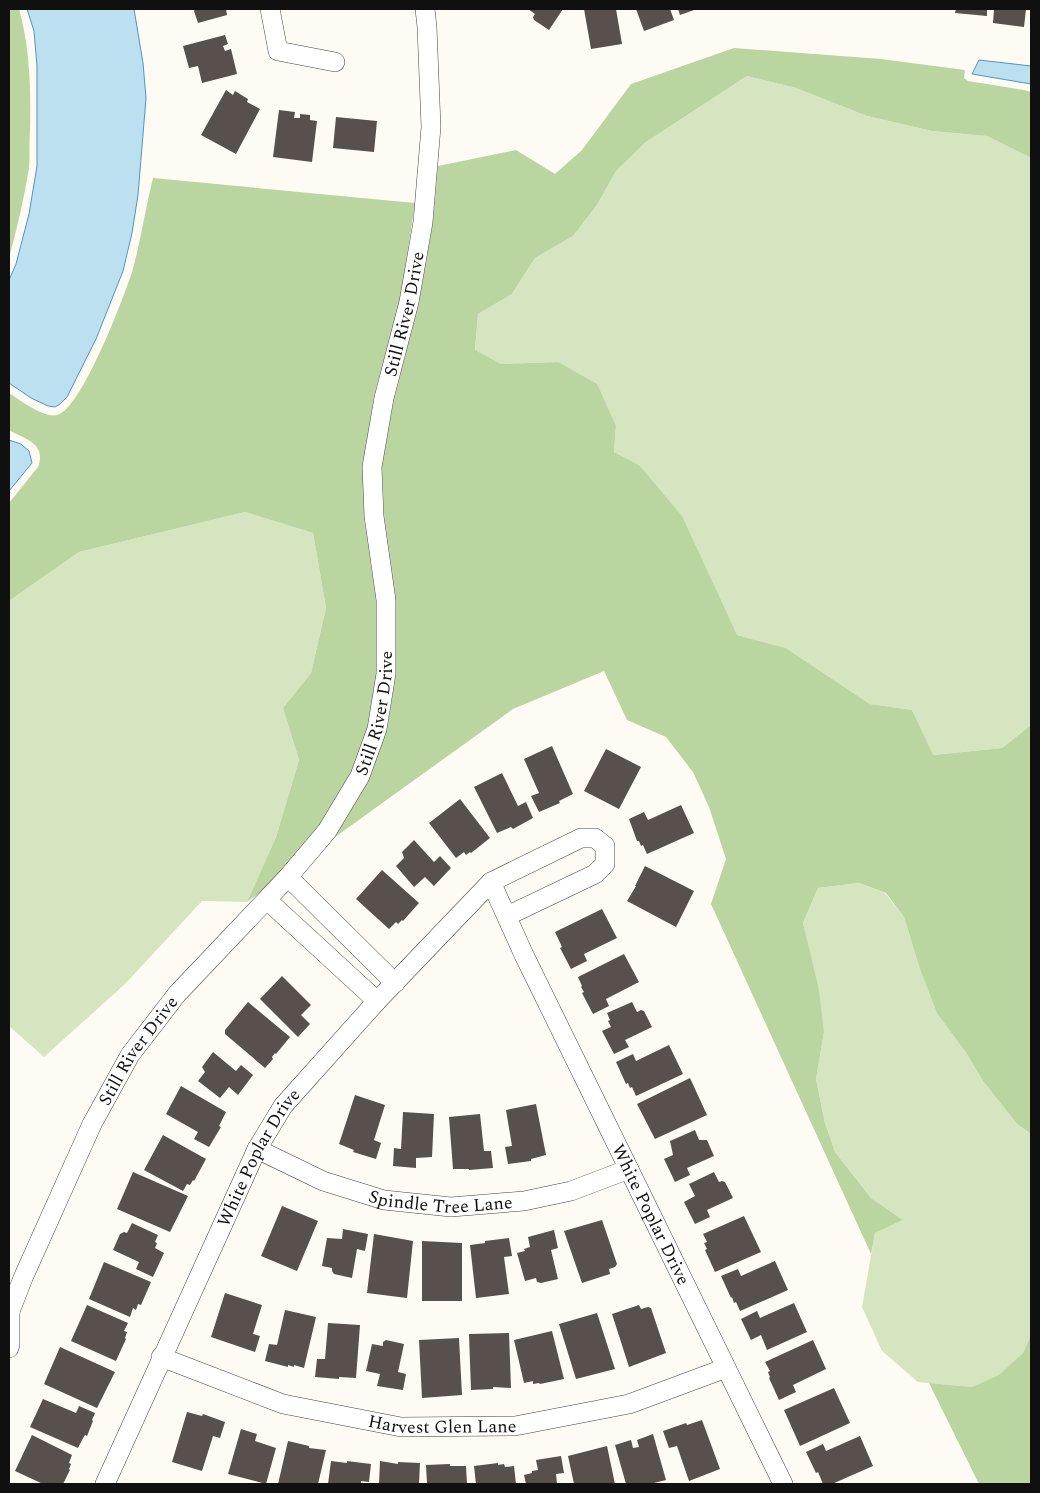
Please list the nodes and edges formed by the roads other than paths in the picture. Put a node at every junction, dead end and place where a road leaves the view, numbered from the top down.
1 (270, 9) edge
2 (425, 9) edge
3 (335, 62) dead end
4 (288, 878) junction
5 (490, 882) junction
6 (267, 900) junction
7 (507, 916) junction
8 (335, 924) junction
9 (316, 945) junction
10 (395, 983) junction
11 (378, 1002) junction
12 (257, 1149) junction
13 (629, 1169) junction
14 (16, 1275) edge
15 (9, 1314) edge
16 (9, 1348) edge
17 (161, 1357) junction
18 (726, 1368) junction
19 (105, 1484) edge
20 (784, 1484) edge

1 - 3 street
2 - 4 street, Still River Drive
4 - 6 street, Still River Drive
4 - 8 street
5 - 7 street, White Poplar Drive
5 - 7 street, White Poplar Drive
5 - 10 street, White Poplar Drive
6 - 9 street
6 - 14 street, Still River Drive
7 - 13 street, White Poplar Drive
8 - 9 street
8 - 10 street
9 - 11 street
10 - 11 street, White Poplar Drive
11 - 12 street, White Poplar Drive
12 - 13 street, Spindle Tree Lane
12 - 17 street, White Poplar Drive
13 - 18 street, White Poplar Drive
14 - 15 street, Still River Drive
15 - 16 street, Still River Drive
17 - 18 street, Harvest Glen Lane
17 - 19 street, White Poplar Drive
18 - 20 street, White Poplar Drive

